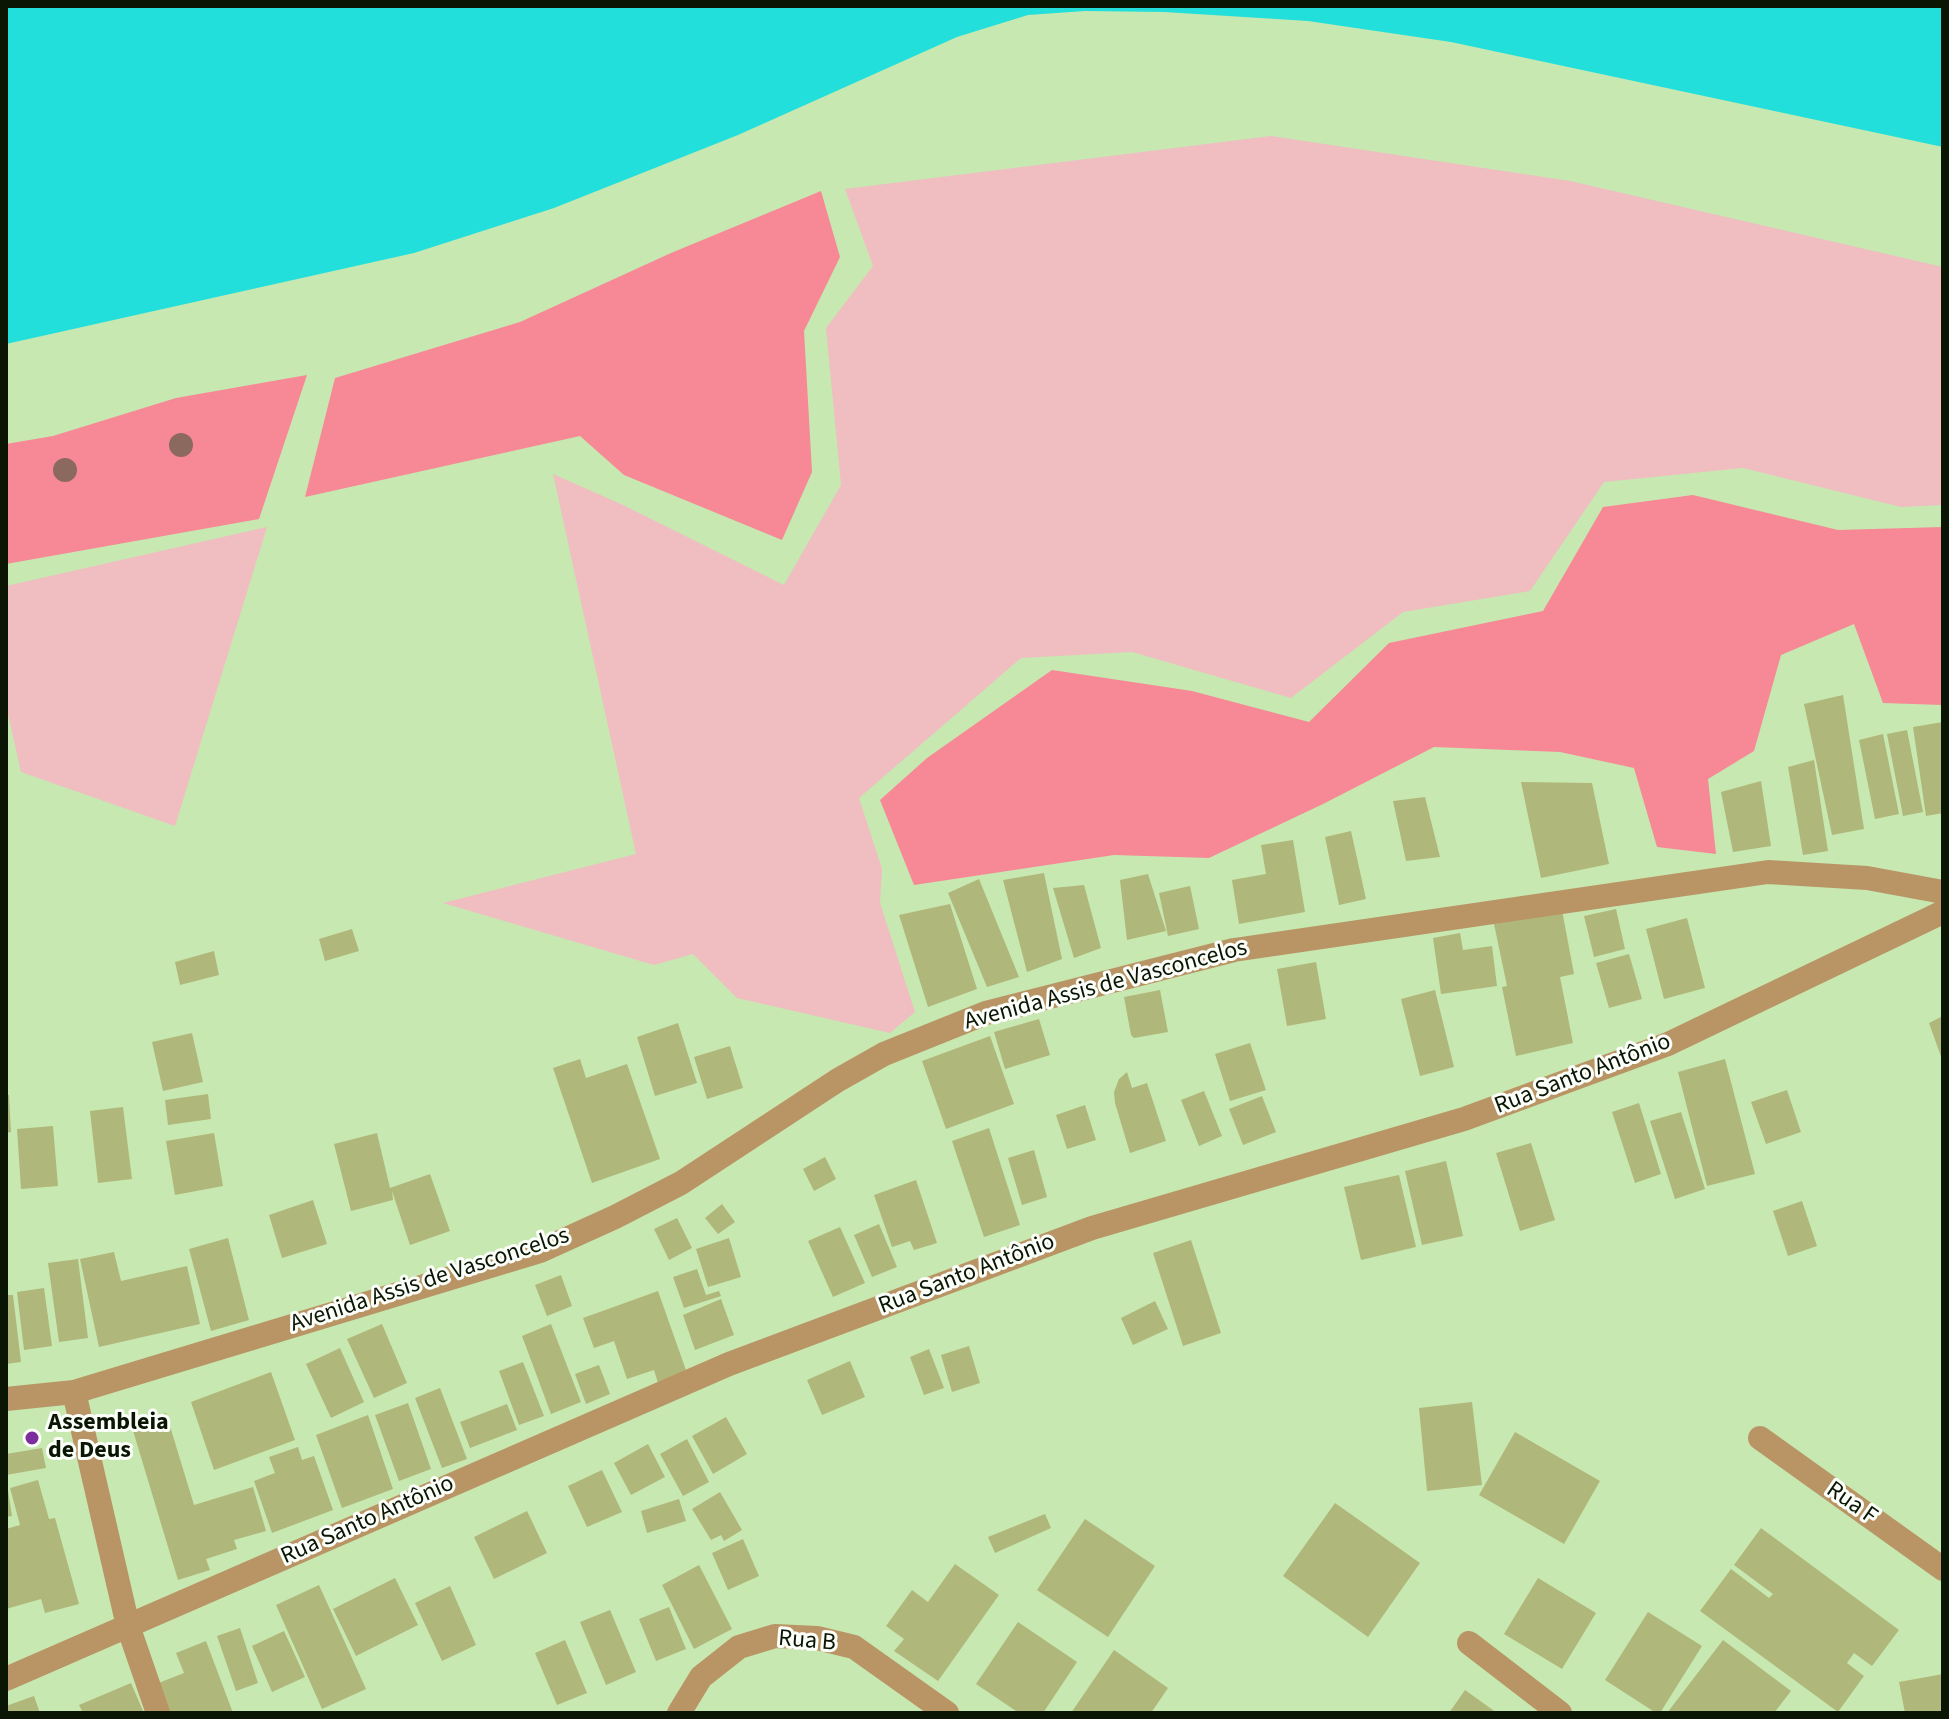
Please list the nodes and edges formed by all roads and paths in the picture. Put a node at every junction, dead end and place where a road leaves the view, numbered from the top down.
1 (1943, 892) edge
2 (1943, 912) edge
3 (74, 1392) junction
4 (6, 1399) edge
5 (1760, 1438) dead end
6 (1943, 1569) edge
7 (128, 1626) junction
8 (1469, 1643) dead end
9 (6, 1679) edge
10 (158, 1713) edge
11 (679, 1713) edge
12 (947, 1713) edge
13 (1560, 1713) edge

1 - 3 street, Avenida Assis de Vasconcelos
2 - 7 street, Rua Santo Antônio
3 - 4 street, Avenida Assis de Vasconcelos
3 - 7 street
5 - 6 street, Rua F
7 - 9 street, Rua Santo Antônio
7 - 10 street
8 - 13 street
11 - 12 street, Rua B

